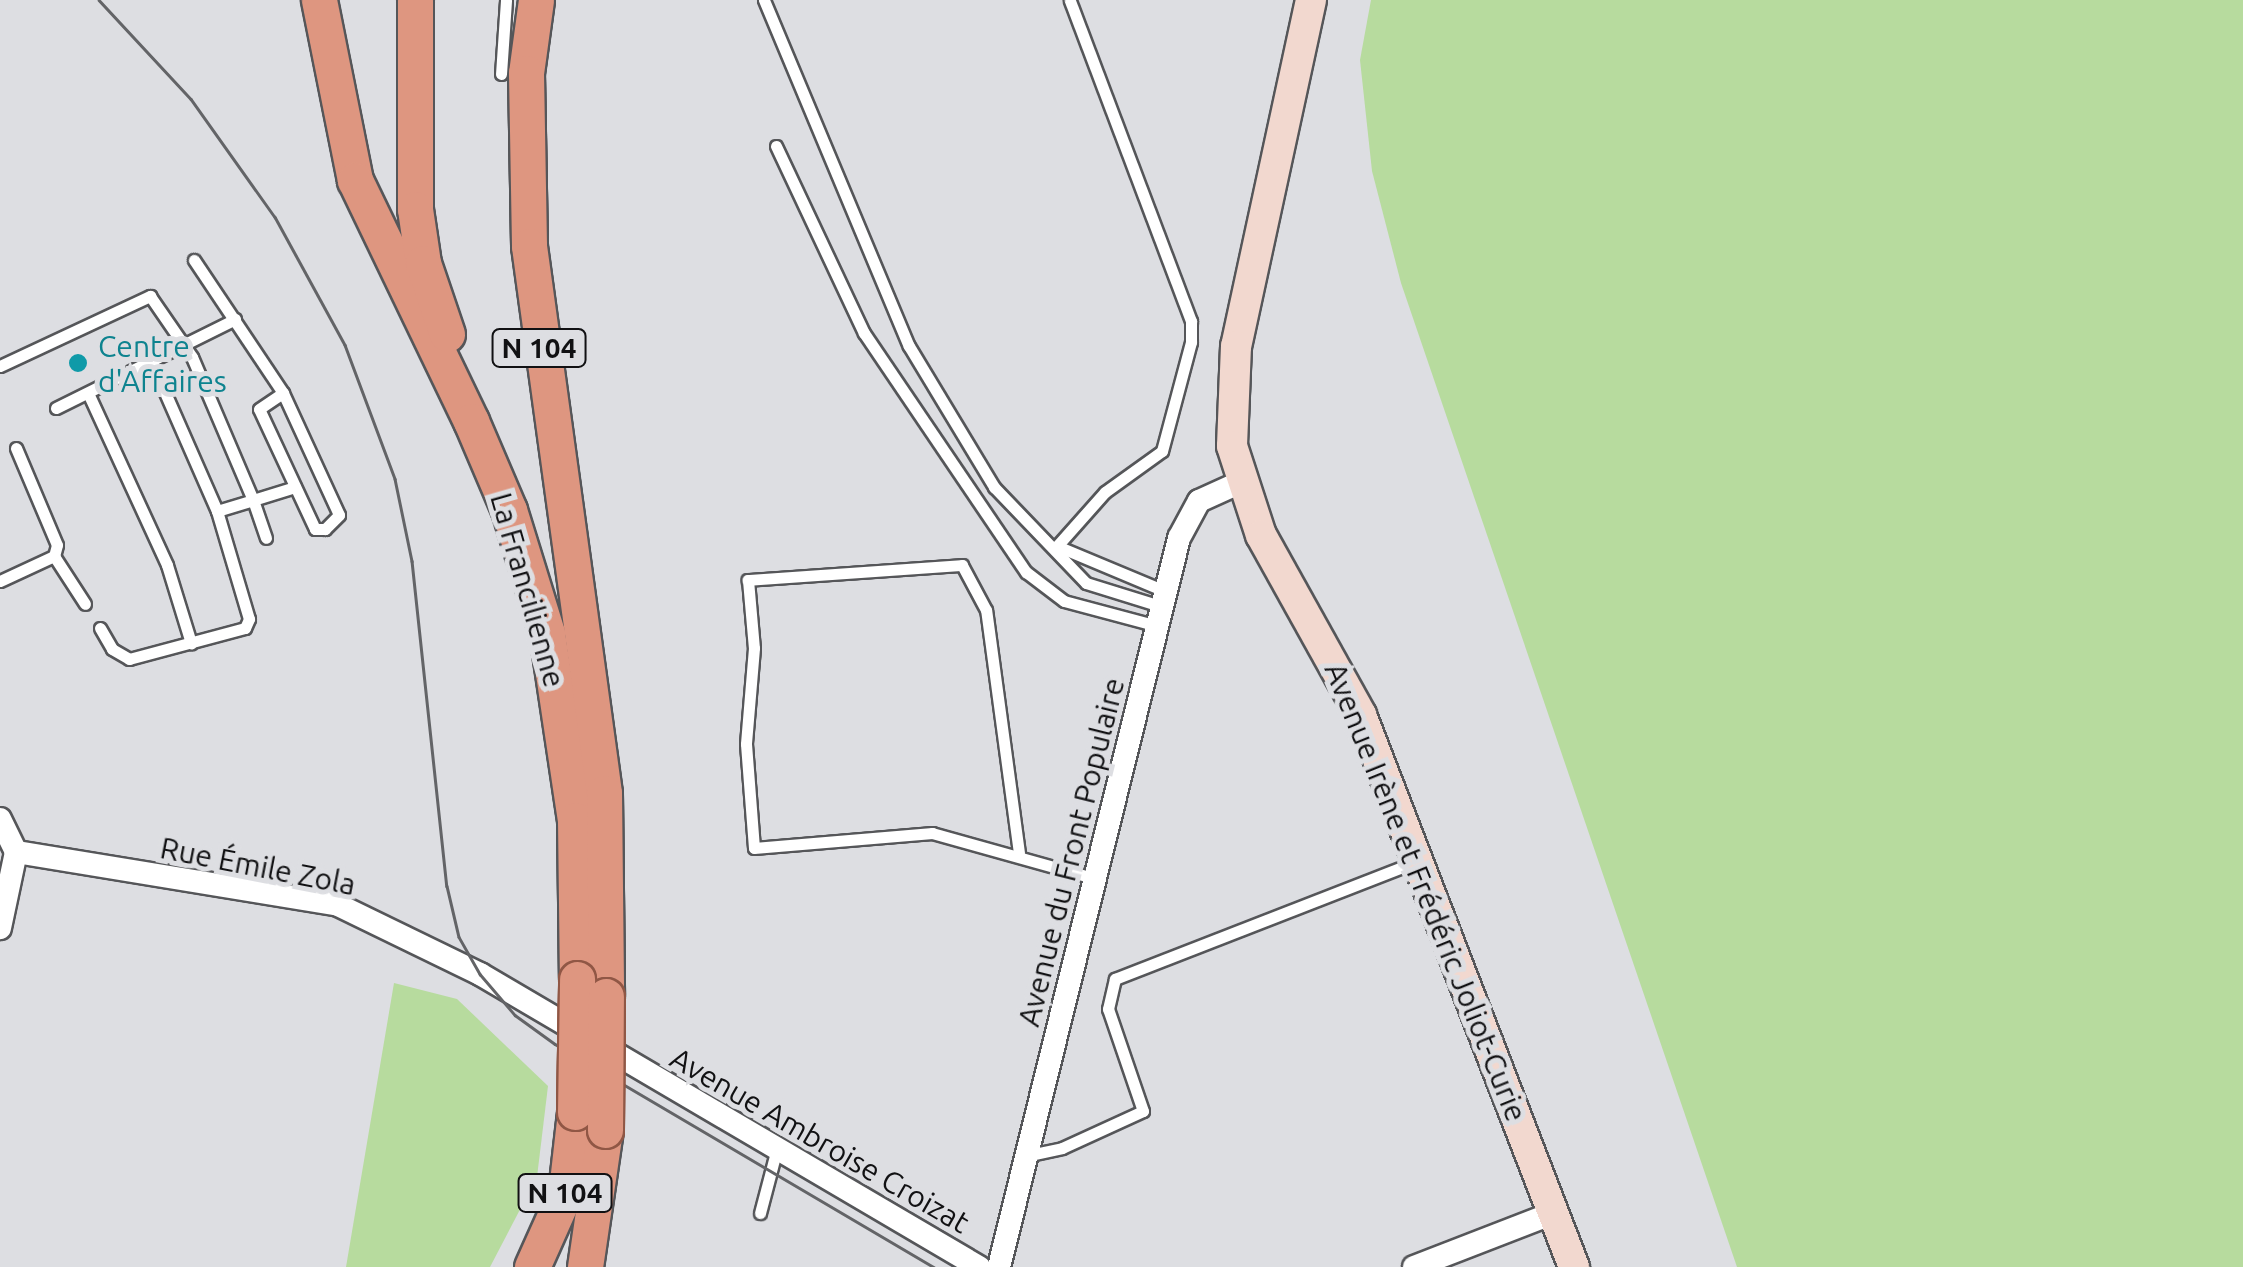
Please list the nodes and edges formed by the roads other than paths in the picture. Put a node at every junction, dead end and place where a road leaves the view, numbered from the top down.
1 (319, 0) edge
2 (415, 0) edge
3 (506, 0) edge
4 (536, 0) edge
5 (552, 0) edge
6 (764, 0) edge
7 (1070, 0) edge
8 (1311, 0) edge
9 (514, 74) junction
10 (776, 146) dead end
11 (194, 260) dead end
12 (235, 319) junction
13 (186, 347) junction
14 (152, 363) junction
15 (0, 366) edge
16 (88, 393) junction
17 (282, 393) junction
18 (56, 408) dead end
19 (471, 420) junction
20 (16, 448) dead end
21 (1241, 482) junction
22 (295, 487) junction
23 (253, 500) junction
24 (217, 512) junction
25 (266, 538) dead end
26 (1056, 546) junction
27 (54, 556) junction
28 (0, 582) edge
29 (85, 604) dead end
30 (1163, 608) junction
31 (100, 628) dead end
32 (191, 643) junction
33 (0, 819) edge
34 (16, 852) junction
35 (1019, 853) junction
36 (1418, 861) junction
37 (1096, 879) junction
38 (3, 899) edge
39 (0, 928) edge
40 (592, 988) junction
41 (631, 1066) joint
42 (590, 1121) junction
43 (777, 1148) junction
44 (1025, 1156) junction
45 (760, 1213) dead end
46 (1554, 1213) junction
47 (532, 1267) edge
48 (585, 1267) edge
49 (979, 1267) edge
50 (1000, 1267) edge
51 (1414, 1267) edge
52 (1574, 1267) edge

1 - 19 highway, La Francilienne / N 104
2 - 19 highway
3 - 9 lane
4 - 9 highway, La Francilienne / N 104
5 - 9 highway
6 - 26 lane
7 - 26 lane
8 - 21 main road, Avenue Irène et Frédéric Joliot-Curie
9 - 40 highway, La Francilienne / N 104
10 - 30 lane
11 - 12 lane
12 - 13 lane
12 - 17 lane
13 - 14 lane
13 - 15 lane
13 - 23 lane
14 - 16 lane
14 - 24 lane
16 - 18 lane
16 - 32 lane
17 - 22 lane
17 - 22 lane
19 - 40 highway, La Francilienne / N 104
20 - 27 lane
21 - 30 street, Avenue du Front Populaire
21 - 36 main road, Avenue Irène et Frédéric Joliot-Curie
22 - 23 lane
23 - 24 lane
23 - 25 lane
24 - 32 lane
26 - 30 lane
26 - 30 lane
27 - 28 lane
27 - 29 lane
30 - 37 street, Avenue du Front Populaire
31 - 32 lane
33 - 34 street
34 - 38 street
34 - 41 street, Rue Émile Zola
35 - 35 lane
35 - 37 lane
36 - 44 lane
36 - 46 main road, Avenue Irène et Frédéric Joliot-Curie
37 - 44 street, Avenue du Front Populaire
38 - 39 street
40 - 42 highway, La Francilienne / N 104, bridge
41 - 43 street, Avenue Ambroise Croizat
42 - 47 highway, La Francilienne / N 104
42 - 48 highway, La Francilienne / N 104
43 - 45 lane
43 - 49 street, Avenue Ambroise Croizat
44 - 50 street, Avenue du Front Populaire
46 - 51 street
46 - 52 main road, Avenue Irène et Frédéric Joliot-Curie

